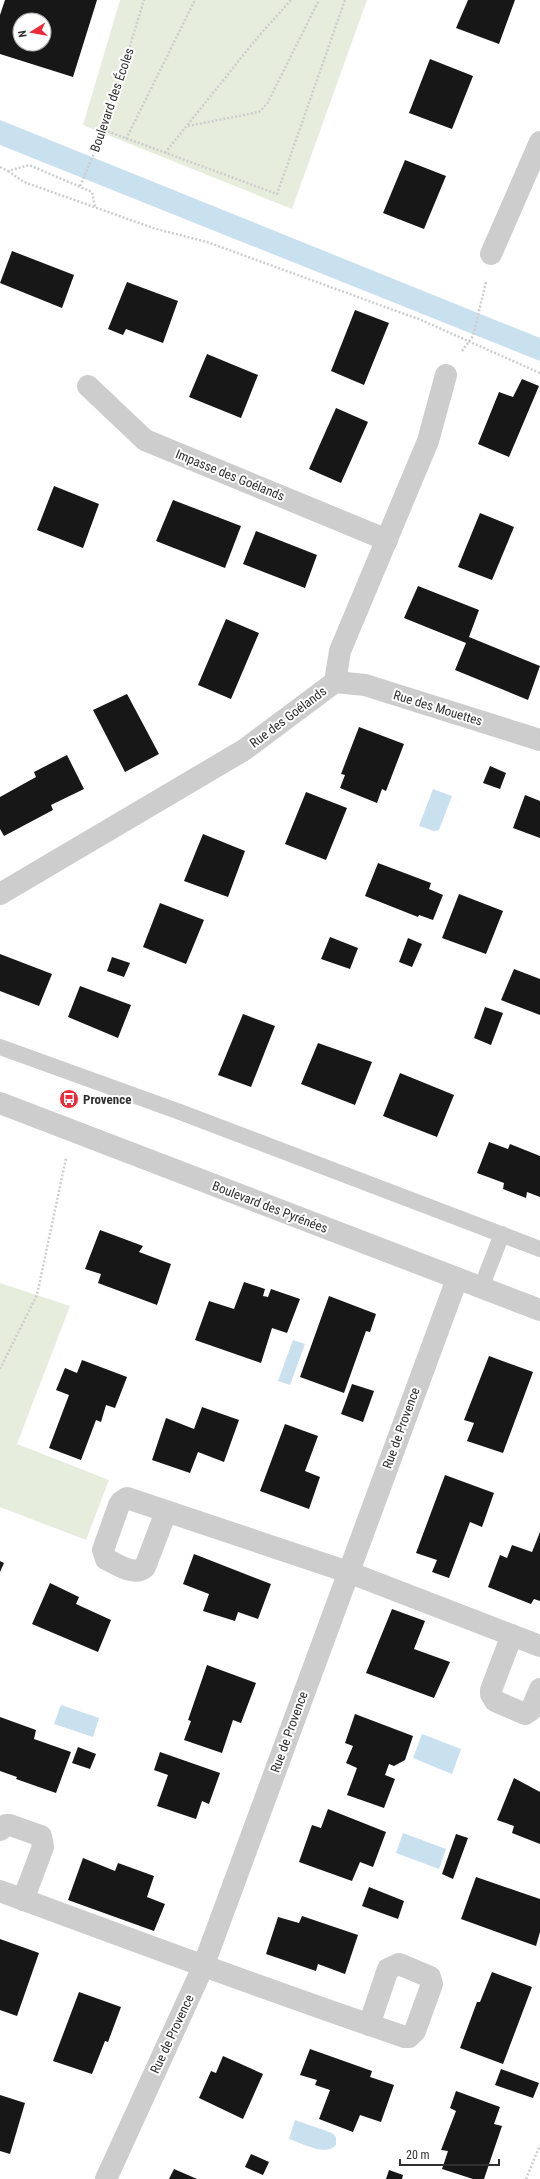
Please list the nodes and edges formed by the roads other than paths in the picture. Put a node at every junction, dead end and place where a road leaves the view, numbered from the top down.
1 (540, 142) edge
2 (491, 254) dead end
3 (446, 375) dead end
4 (88, 386) dead end
5 (387, 540) junction
6 (335, 682) junction
7 (540, 740) edge
8 (0, 894) edge
9 (0, 1047) edge
10 (0, 1103) edge
11 (502, 1234) junction
12 (540, 1249) edge
13 (457, 1279) junction
14 (481, 1288) junction
15 (540, 1310) edge
16 (166, 1512) dead end
17 (348, 1572) junction
18 (512, 1635) junction
19 (540, 1646) edge
20 (540, 1689) edge
21 (0, 1830) edge
22 (0, 1892) edge
23 (23, 1900) junction
24 (203, 1967) junction
25 (369, 2025) dead end
26 (106, 2179) edge

1 - 2 street
3 - 5 street, Rue des Goélands
4 - 5 street, Impasse des Goélands
5 - 6 street, Rue des Goélands
6 - 7 street, Rue des Mouettes
6 - 8 street, Rue des Goélands
9 - 11 lane
10 - 13 street, Boulevard des Pyrénées
11 - 12 lane
11 - 14 lane
13 - 14 street, Boulevard des Pyrénées
13 - 17 street, Rue de Provence
14 - 15 street, Boulevard des Pyrénées
16 - 17 street
17 - 18 street
17 - 24 street, Rue de Provence
18 - 19 street
18 - 20 street
21 - 23 street
22 - 23 street
23 - 24 street
24 - 25 street
24 - 26 street, Rue de Provence

